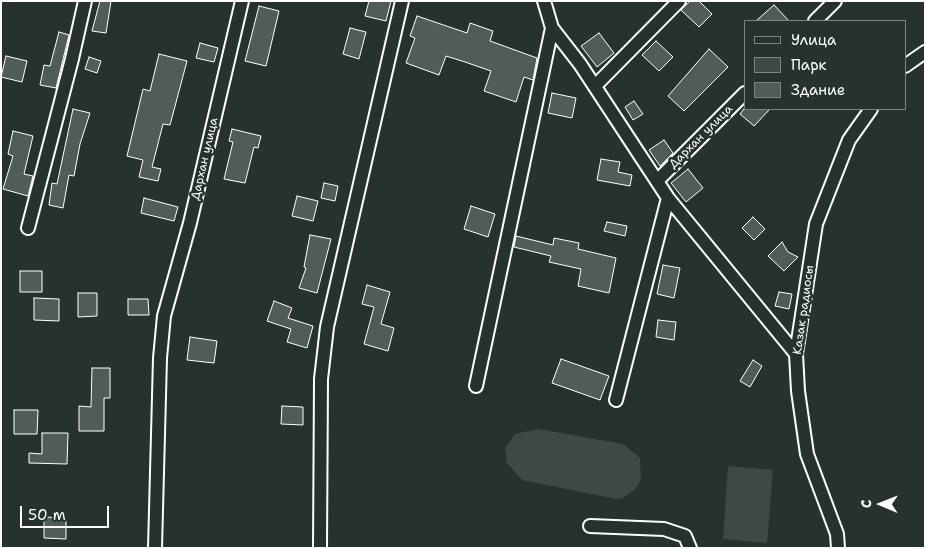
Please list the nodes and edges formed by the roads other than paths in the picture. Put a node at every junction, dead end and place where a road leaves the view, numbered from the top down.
1 (85, 1) edge
2 (242, 1) edge
3 (402, 1) edge
4 (544, 1) edge
5 (678, 1) edge
6 (835, 1) edge
7 (816, 20) edge
8 (552, 28) junction
9 (925, 52) edge
10 (906, 65) edge
11 (595, 86) junction
12 (744, 94) edge
13 (870, 110) edge
14 (657, 182) junction
15 (668, 198) junction
16 (28, 228) dead end
17 (796, 354) junction
18 (476, 386) dead end
19 (616, 400) dead end
20 (590, 526) dead end
21 (156, 548) edge
22 (320, 548) edge
23 (690, 548) edge
24 (838, 548) edge

1 - 16 street
2 - 21 street, Дархан улица
3 - 22 street
4 - 8 street
5 - 11 street
6 - 7 street
8 - 11 street
8 - 18 street
9 - 10 street
11 - 14 street
12 - 14 street, Дархан улица
13 - 17 street, Казак радиосы
14 - 15 street
15 - 17 street
15 - 19 street
17 - 24 street, Казак радиосы
20 - 23 street

